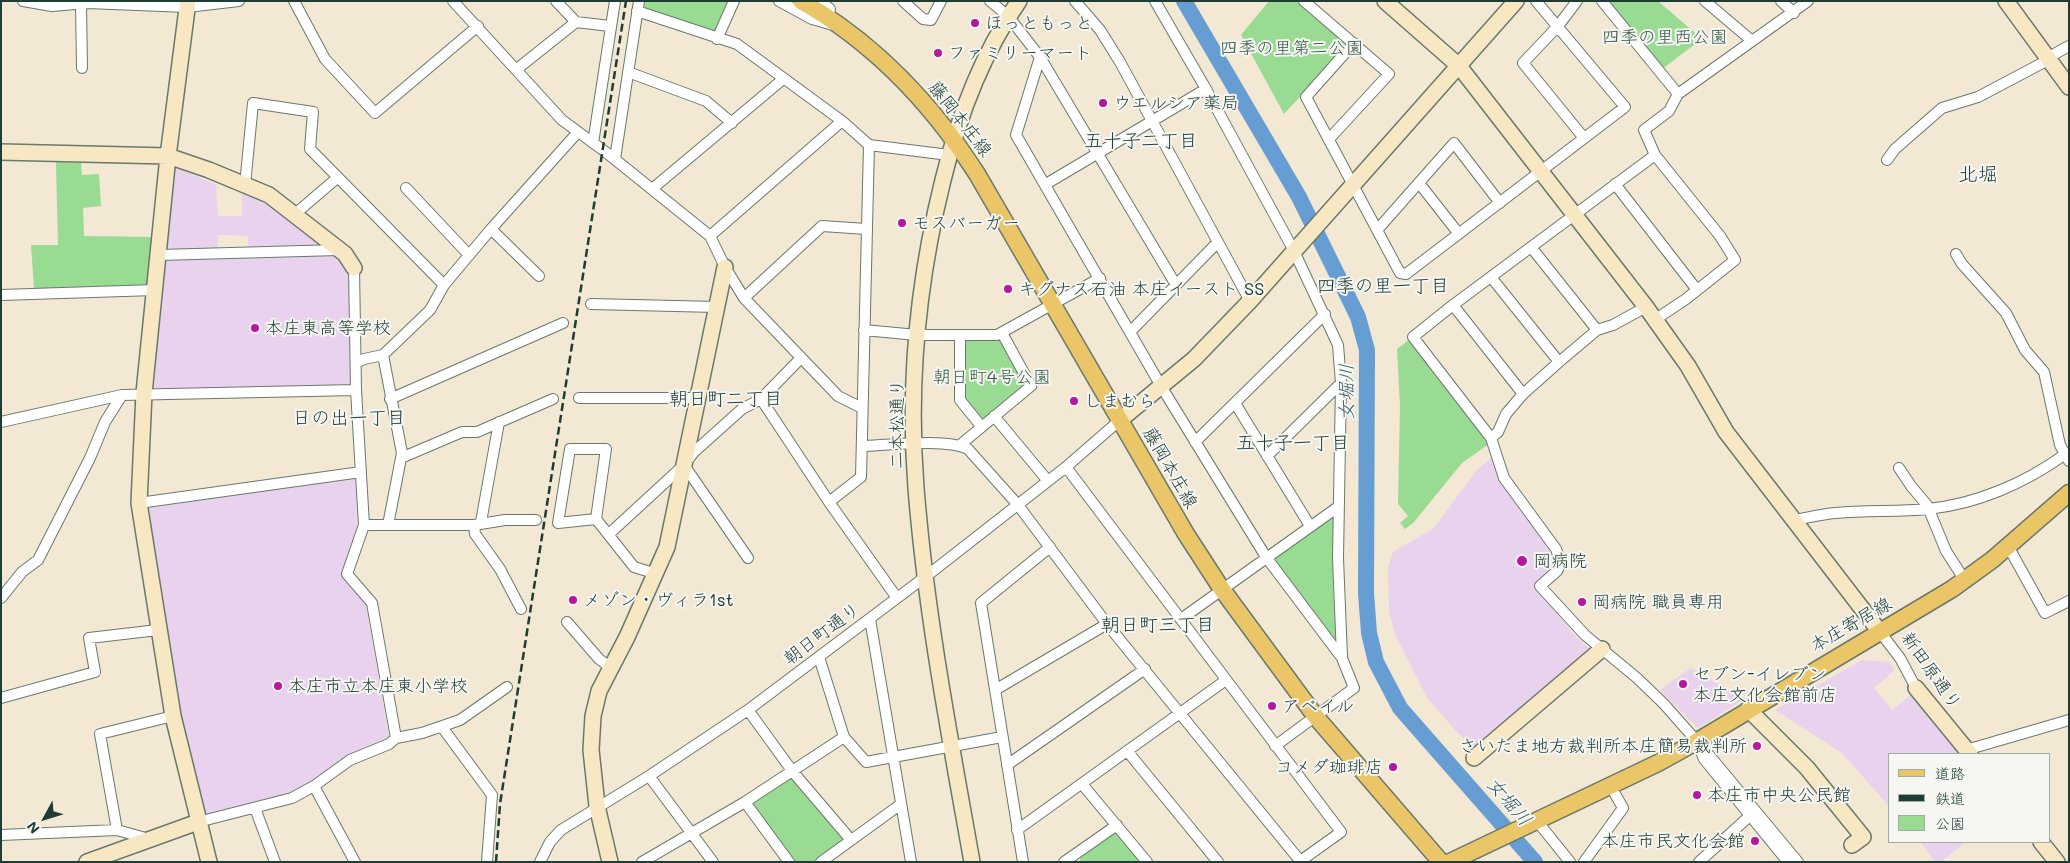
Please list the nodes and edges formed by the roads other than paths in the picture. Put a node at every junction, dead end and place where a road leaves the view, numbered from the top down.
1 (23, 1) edge
2 (239, 1) edge
3 (294, 1) edge
4 (556, 1) edge
5 (615, 1) edge
6 (734, 1) edge
7 (779, 1) edge
8 (801, 1) edge
9 (820, 1) edge
10 (903, 1) edge
11 (941, 1) edge
12 (990, 1) edge
13 (1019, 1) edge
14 (1075, 1) edge
15 (1155, 1) edge
16 (1304, 1) edge
17 (1385, 1) edge
18 (1516, 1) edge
19 (1536, 1) edge
20 (1577, 1) edge
21 (1602, 1) edge
22 (1705, 1) edge
23 (1781, 1) edge
24 (1808, 1) edge
25 (2006, 1) edge
26 (81, 3) junction
27 (459, 3) edge
28 (187, 4) edge
29 (638, 6) edge
30 (1794, 13) junction
31 (1008, 16) junction
32 (833, 21) junction
33 (576, 22) junction
34 (478, 26) junction
35 (610, 26) junction
36 (1558, 26) junction
37 (717, 39) junction
38 (1751, 40) junction
39 (1354, 43) junction
40 (2069, 46) edge
41 (1040, 57) junction
42 (2049, 58) junction
43 (1459, 66) junction
44 (82, 68) dead end
45 (517, 69) junction
46 (628, 72) junction
47 (782, 80) junction
48 (2069, 88) edge
49 (1206, 89) junction
50 (1678, 94) junction
51 (1152, 120) junction
52 (842, 121) junction
53 (732, 123) junction
54 (578, 132) junction
55 (953, 138) junction
56 (1330, 138) junction
57 (1584, 138) junction
58 (593, 143) junction
59 (869, 145) junction
60 (1, 152) edge
61 (1097, 153) junction
62 (949, 155) junction
63 (1655, 155) junction
64 (168, 156) junction
65 (615, 159) junction
66 (1888, 160) dead end
67 (1540, 172) junction
68 (337, 178) junction
69 (1354, 183) junction
70 (1419, 183) junction
71 (1046, 184) junction
72 (1615, 184) junction
73 (246, 185) junction
74 (406, 188) dead end
75 (652, 189) junction
76 (1500, 203) junction
77 (296, 214) junction
78 (1574, 216) junction
79 (491, 229) junction
80 (866, 229) junction
81 (1378, 229) junction
82 (1459, 234) junction
83 (710, 236) junction
84 (1218, 242) junction
85 (1531, 247) junction
86 (339, 250) junction
87 (1295, 250) junction
88 (1956, 254) dead end
89 (159, 255) junction
90 (469, 255) junction
91 (725, 267) junction
92 (354, 268) joint
93 (539, 276) dead end
94 (1491, 277) junction
95 (1100, 278) junction
96 (444, 285) junction
97 (1176, 285) junction
98 (155, 290) junction
99 (1697, 290) junction
100 (1, 295) edge
101 (744, 298) junction
102 (1250, 301) junction
103 (1052, 303) junction
104 (590, 304) dead end
105 (1453, 305) junction
106 (716, 307) junction
107 (1646, 307) junction
108 (1325, 314) junction
109 (1656, 319) junction
110 (563, 323) dead end
111 (864, 330) junction
112 (1597, 330) junction
113 (1130, 332) junction
114 (1002, 333) junction
115 (917, 335) junction
116 (960, 336) junction
117 (383, 355) junction
118 (801, 358) junction
119 (1559, 362) junction
120 (356, 363) junction
121 (1341, 383) junction
122 (1161, 386) junction
123 (356, 390) junction
124 (144, 393) junction
125 (1523, 394) junction
126 (122, 395) junction
127 (579, 398) dead end
128 (698, 398) junction
129 (390, 399) junction
130 (553, 399) dead end
131 (761, 399) junction
132 (1235, 403) junction
133 (862, 408) junction
134 (994, 416) junction
135 (1120, 420) junction
136 (1, 422) edge
137 (499, 422) junction
138 (981, 426) junction
139 (1493, 440) junction
140 (1195, 442) junction
141 (915, 444) junction
142 (960, 445) junction
143 (862, 446) junction
144 (1267, 456) junction
145 (402, 458) junction
146 (2067, 458) edge
147 (684, 465) junction
148 (1066, 468) junction
149 (1899, 468) dead end
150 (362, 472) junction
151 (1048, 481) junction
152 (2069, 493) edge
153 (829, 502) junction
154 (139, 503) junction
155 (1018, 505) junction
156 (1338, 507) junction
157 (1929, 509) junction
158 (596, 518) junction
159 (536, 520) dead end
160 (1795, 520) junction
161 (478, 524) junction
162 (364, 525) junction
163 (388, 525) junction
164 (1310, 526) junction
165 (609, 534) junction
166 (2008, 546) junction
167 (1050, 547) junction
168 (1266, 557) junction
169 (748, 558) dead end
170 (657, 574) junction
171 (925, 577) junction
172 (1964, 579) junction
173 (1221, 588) junction
174 (1, 598) edge
175 (897, 598) junction
176 (2069, 601) edge
177 (522, 609) dead end
178 (870, 618) junction
179 (1181, 619) junction
180 (567, 622) dead end
181 (1107, 624) junction
182 (158, 630) junction
183 (1880, 632) junction
184 (1602, 649) junction
185 (818, 657) junction
186 (1342, 658) junction
187 (611, 668) junction
188 (1145, 669) junction
189 (1226, 680) junction
190 (507, 687) dead end
191 (1916, 688) joint
192 (995, 690) junction
193 (1, 698) edge
194 (1748, 709) junction
195 (748, 710) junction
196 (1181, 714) junction
197 (173, 716) junction
198 (1316, 717) junction
199 (2069, 720) edge
200 (442, 727) junction
201 (844, 737) junction
202 (1002, 737) junction
203 (396, 738) junction
204 (1696, 742) junction
205 (952, 746) junction
206 (1275, 746) junction
207 (1128, 752) junction
208 (1968, 752) edge
209 (893, 758) junction
210 (1474, 758) dead end
211 (1006, 765) junction
212 (793, 772) junction
213 (649, 776) junction
214 (1082, 784) junction
215 (314, 786) junction
216 (1615, 794) dead end
217 (745, 802) junction
218 (901, 804) junction
219 (597, 806) junction
220 (254, 808) junction
221 (1753, 813) junction
222 (198, 822) junction
223 (1536, 822) junction
224 (1117, 825) junction
225 (117, 830) junction
226 (1017, 830) junction
227 (693, 833) junction
228 (1, 836) edge
229 (149, 839) junction
230 (851, 840) junction
231 (2042, 843) edge
232 (1852, 845) dead end
233 (656, 858) edge
234 (1075, 858) edge
235 (907, 860) edge
236 (87, 862) edge
237 (209, 862) edge
238 (275, 862) edge
239 (355, 862) edge
240 (487, 862) edge
241 (540, 862) edge
242 (610, 862) edge
243 (642, 862) edge
244 (713, 862) edge
245 (789, 862) edge
246 (820, 862) edge
247 (972, 862) edge
248 (1022, 862) edge
249 (1064, 862) edge
250 (1147, 862) edge
251 (1218, 862) edge
252 (1300, 862) edge
253 (1441, 862) edge
254 (1450, 862) edge
255 (1570, 862) edge
256 (1584, 862) edge
257 (1699, 862) edge
258 (1788, 862) edge
259 (1798, 862) edge
260 (2057, 862) edge

1 - 26 street
2 - 28 street
3 - 34 street
4 - 33 street
5 - 35 street
6 - 37 street
7 - 32 street
8 - 32 main road, 藤岡本庄線
9 - 32 street
10 - 11 street
12 - 31 street
13 - 31 street, 二本松通り
14 - 51 street
15 - 49 street
16 - 39 street
17 - 43 street
18 - 43 street
19 - 36 street
20 - 36 street
21 - 50 street
22 - 38 street
23 - 30 street
24 - 30 street
25 - 42 street
26 - 28 street
26 - 44 street
27 - 34 street
28 - 64 street
29 - 37 street
29 - 46 street
30 - 38 street
31 - 41 street
31 - 55 street, 二本松通り
32 - 55 main road, 藤岡本庄線
33 - 35 street
33 - 45 street
34 - 45 street
35 - 58 street
36 - 57 street
36 - 57 street
37 - 47 street
38 - 50 street
39 - 56 street
39 - 56 street
40 - 42 street
41 - 61 street
41 - 71 street
42 - 48 street
42 - 66 street
43 - 67 street
43 - 69 street
45 - 54 street
46 - 53 street
46 - 65 street
47 - 52 street
47 - 53 street
49 - 51 street
49 - 87 street
50 - 63 street
51 - 61 street
51 - 84 street
52 - 59 street
52 - 83 street
53 - 75 street
54 - 58 street
54 - 79 street
55 - 62 street, 二本松通り
55 - 103 main road, 藤岡本庄線
56 - 69 street
57 - 67 street
58 - 65 street
59 - 62 street
59 - 80 street
60 - 64 street
61 - 71 street
61 - 97 street
62 - 115 street, 二本松通り
63 - 72 street
63 - 99 street
64 - 73 street
64 - 89 street
65 - 75 street
67 - 76 street
67 - 78 street
68 - 73 street
68 - 77 street
68 - 96 street
69 - 81 street
69 - 87 street
70 - 76 street
70 - 81 street
70 - 82 street
71 - 95 street
72 - 78 street
72 - 99 street
73 - 77 street
74 - 90 street
75 - 83 street
76 - 82 street
77 - 86 street
78 - 85 street
78 - 107 street
79 - 90 street
79 - 93 street
80 - 101 street
80 - 111 street
81 - 82 street
83 - 91 street
84 - 97 street
84 - 102 street
85 - 94 street
85 - 112 street
86 - 89 street
86 - 92 street
87 - 102 street
87 - 108 street
88 - 146 street
89 - 98 street
90 - 96 street
91 - 101 street
91 - 106 street
92 - 120 street
94 - 105 street
94 - 119 street
95 - 103 street
95 - 113 street
96 - 117 street
97 - 113 street
98 - 100 street
98 - 124 street
99 - 109 street
101 - 118 street
102 - 122 street
103 - 114 street
103 - 135 main road, 藤岡本庄線
104 - 106 street
105 - 125 street
105 - 139 street
106 - 128 street
107 - 109 street
107 - 112 street
108 - 121 street
108 - 132 street
109 - 160 street
110 - 129 street
111 - 115 street
111 - 133 street
112 - 119 street
113 - 122 street
114 - 116 street
114 - 134 street
115 - 116 street
115 - 141 street, 二本松通り
116 - 138 street
117 - 120 street
117 - 129 street
118 - 131 street
118 - 133 street
119 - 125 street
120 - 123 street
121 - 144 street
121 - 156 street
122 - 135 street
122 - 140 street
123 - 124 street
123 - 150 street
124 - 126 street
124 - 154 street
125 - 139 street
126 - 136 street
126 - 174 street
127 - 128 street
128 - 147 street
129 - 145 street
130 - 137 street
131 - 147 street
131 - 153 street
132 - 140 street
132 - 144 street
133 - 143 street
134 - 138 street
134 - 151 street
135 - 148 street, 朝日町通り
135 - 173 main road, 藤岡本庄線
137 - 145 street
137 - 161 street
138 - 142 street
139 - 184 street
140 - 168 street
141 - 142 street
141 - 143 street
141 - 171 street, 二本松通り
142 - 155 street
143 - 153 street
144 - 164 street
145 - 163 street
146 - 157 street
147 - 165 street
147 - 169 street
147 - 170 street
148 - 151 street, 朝日町通り
148 - 179 street
149 - 157 street
150 - 154 street
150 - 162 street
151 - 155 street, 朝日町通り
152 - 166 main road, 本庄寄居線
153 - 175 street
154 - 182 street
155 - 167 street
155 - 171 street, 朝日町通り
156 - 164 street
156 - 186 street
157 - 160 street
157 - 172 street
158 - 158 street
158 - 165 street
159 - 161 street
160 - 183 street
161 - 163 street
161 - 177 street
162 - 163 street
162 - 203 street
164 - 168 street
165 - 170 street
166 - 172 main road, 本庄寄居線
166 - 176 street
167 - 181 street
167 - 192 street
168 - 173 street
168 - 186 street
170 - 187 street
171 - 175 street, 朝日町通り
171 - 205 street, 二本松通り
172 - 183 main road, 本庄寄居線
173 - 179 street
173 - 198 main road, 藤岡本庄線
175 - 178 street, 朝日町通り
178 - 185 street, 朝日町通り
178 - 209 street
179 - 189 street
180 - 187 street
181 - 188 street
181 - 192 street
182 - 193 street
182 - 197 street
183 - 191 street, 新田原通り
183 - 194 main road, 本庄寄居線
184 - 204 street
184 - 210 street
185 - 195 street, 朝日町通り
185 - 201 street
186 - 198 street
187 - 219 street
188 - 196 street
188 - 211 street
189 - 196 street
189 - 206 street
190 - 200 street
191 - 208 street, 新田原通り
192 - 202 street
194 - 204 main road, 本庄寄居線
194 - 232 street
195 - 212 street
195 - 213 street, 朝日町通り
196 - 207 street
196 - 252 street
197 - 222 street
197 - 225 street
198 - 206 street
198 - 253 main road, 藤岡本庄線
199 - 208 street
200 - 203 street
200 - 240 street
201 - 209 street
201 - 212 street
202 - 205 street
202 - 211 street
203 - 215 street
204 - 221 street
204 - 223 main road, 本庄寄居線
205 - 209 street
205 - 247 street, 二本松通り
206 - 252 street
207 - 214 street
207 - 251 street
209 - 218 street
211 - 226 street
212 - 217 street
212 - 230 street
213 - 219 street, 朝日町通り
213 - 227 street
214 - 224 street
214 - 226 street
215 - 220 street
215 - 239 street
216 - 256 street
217 - 227 street
217 - 245 street
218 - 230 street
218 - 235 street
219 - 241 street, 朝日町通り
219 - 242 street
220 - 222 street
220 - 238 street
221 - 257 street
221 - 258 street
221 - 259 street
222 - 229 street
222 - 237 street
223 - 254 main road, 本庄寄居線
223 - 255 street
224 - 234 street
224 - 250 street
225 - 228 street
225 - 229 street
226 - 248 street
227 - 233 street
227 - 244 street
229 - 236 street
230 - 246 street
231 - 260 street
233 - 243 street
234 - 249 street

